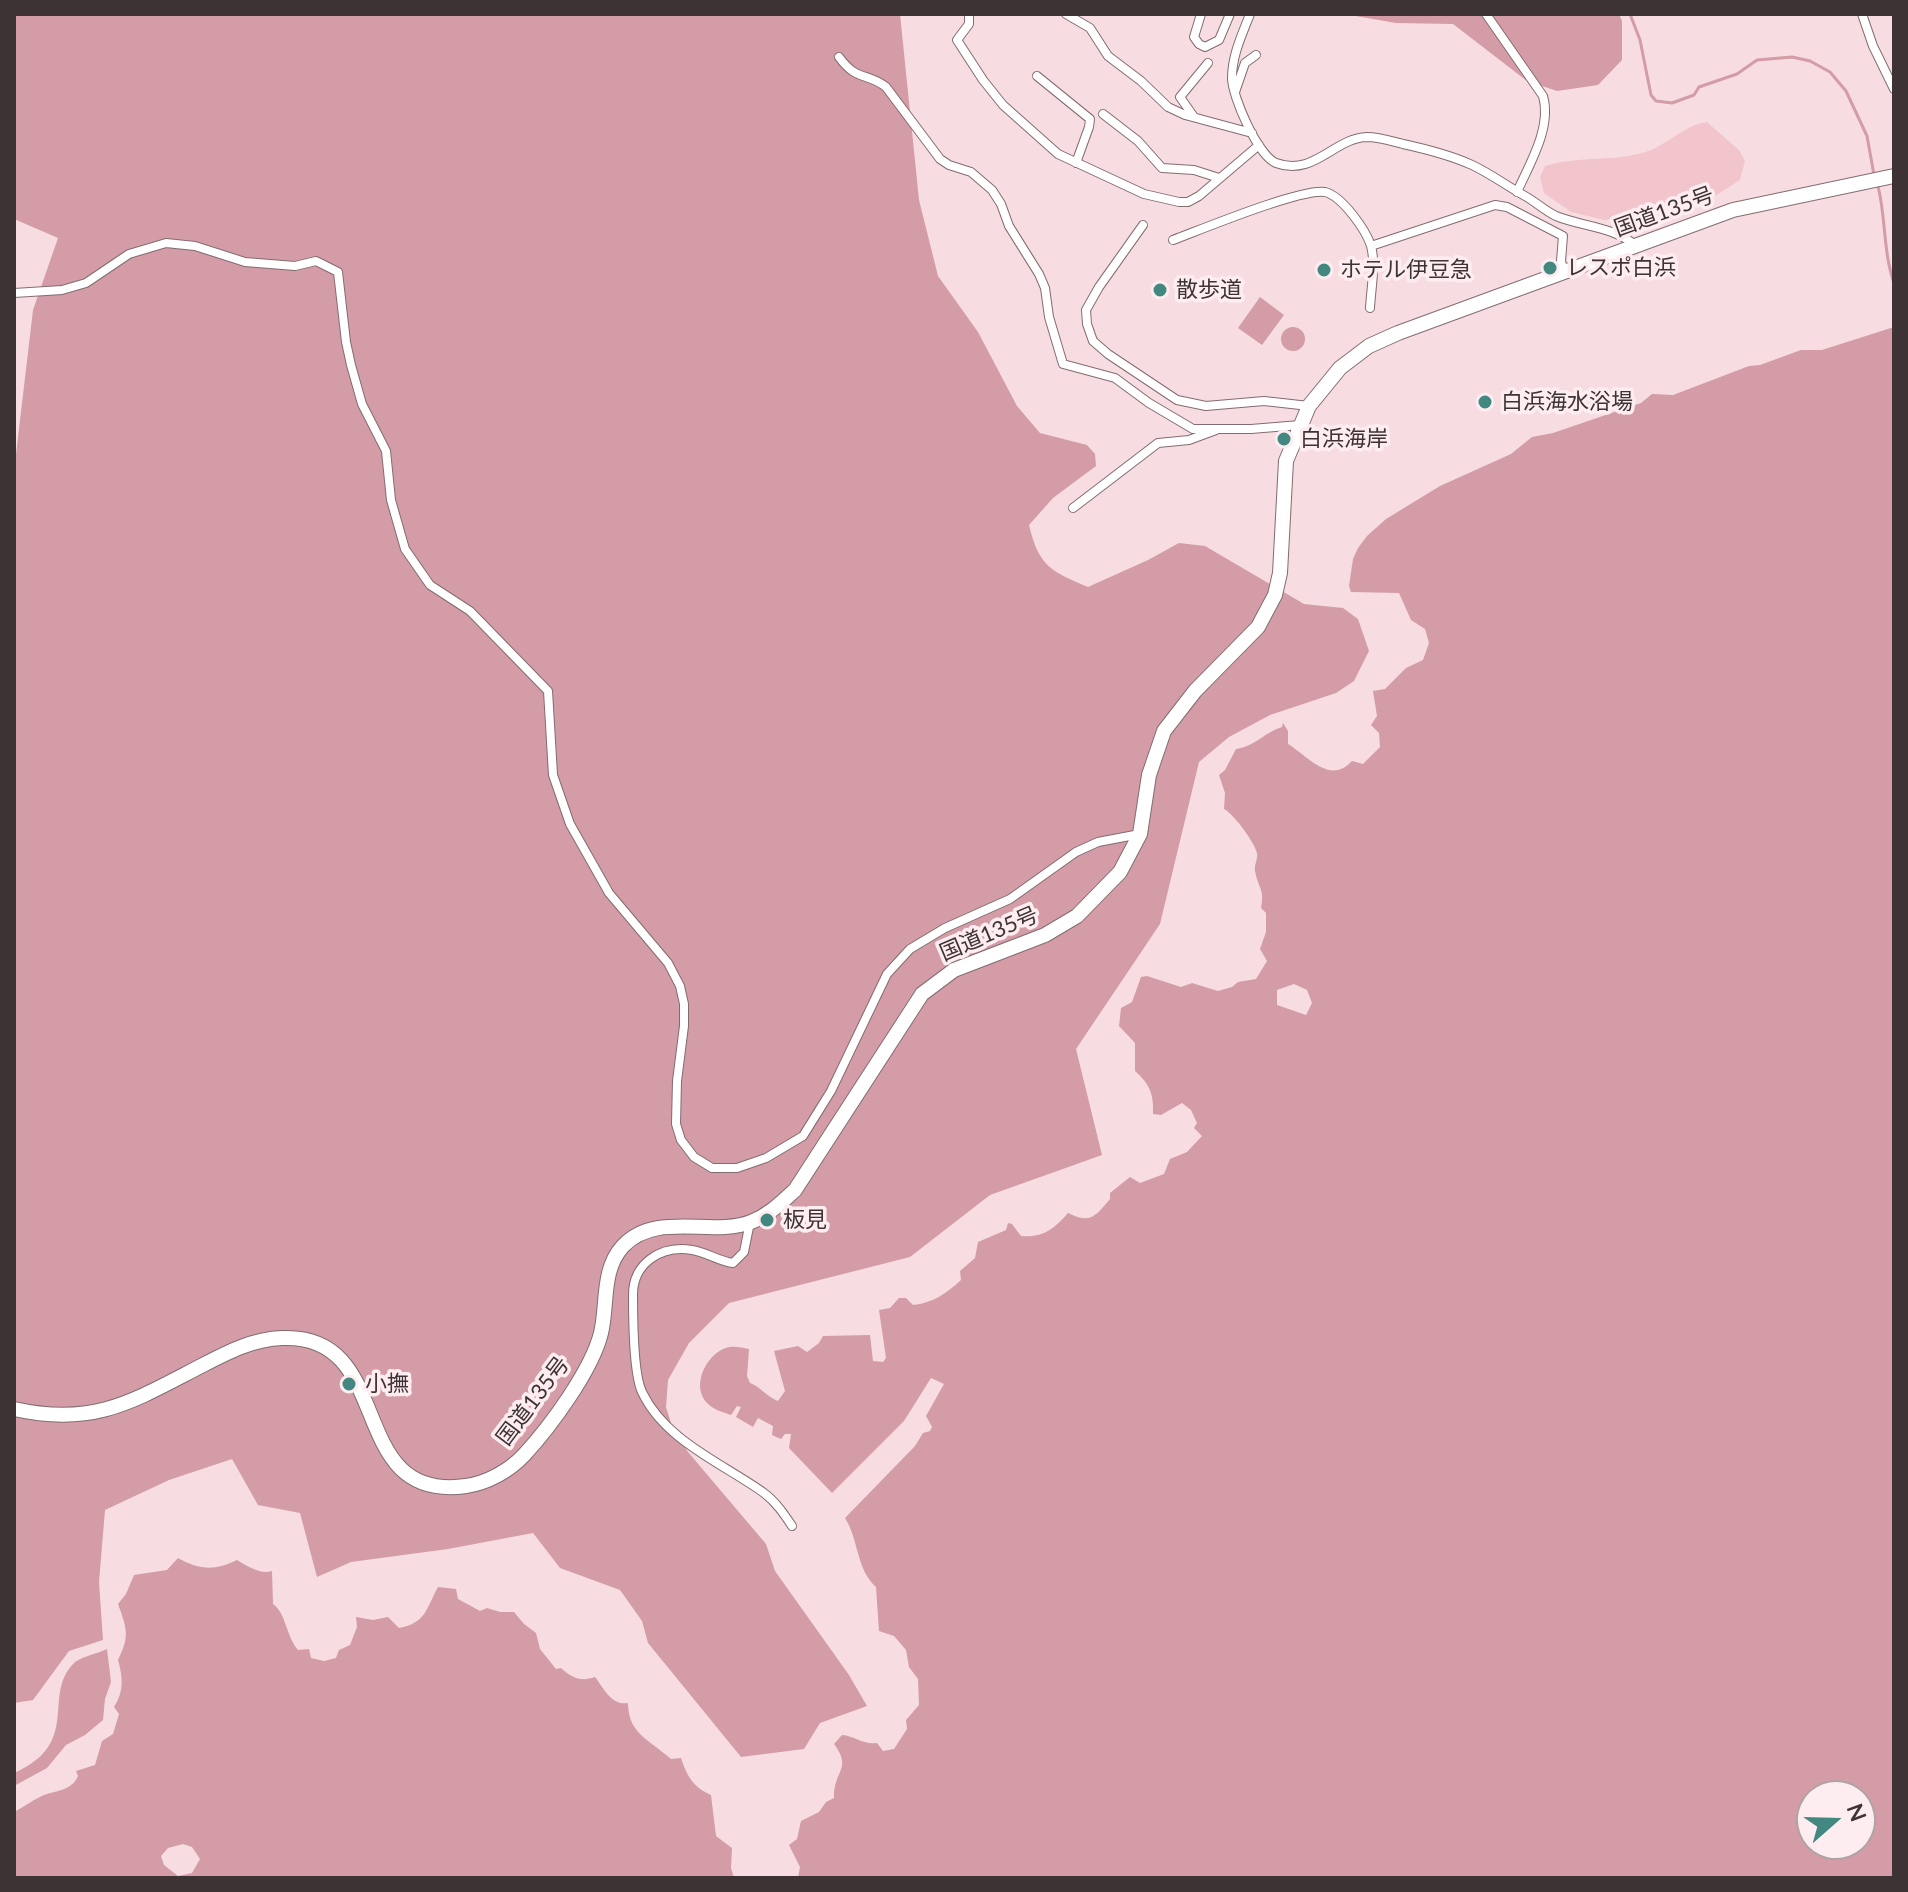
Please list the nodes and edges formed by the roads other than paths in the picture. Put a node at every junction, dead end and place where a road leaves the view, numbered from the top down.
1 (969, 14) edge
2 (1066, 14) edge
3 (1201, 14) edge
4 (1230, 14) edge
5 (1250, 14) edge
6 (1486, 14) edge
7 (1862, 14) edge
8 (1256, 55) dead end
9 (839, 57) dead end
10 (1208, 63) dead end
11 (1037, 76) dead end
12 (1894, 89) edge
13 (1235, 93) junction
14 (1103, 114) dead end
15 (1194, 117) junction
16 (1252, 133) junction
17 (1259, 145) junction
18 (1076, 163) junction
19 (1889, 177) edge
20 (1219, 178) junction
21 (1517, 192) junction
22 (1143, 225) dead end
23 (1173, 240) dead end
24 (1371, 246) junction
25 (1636, 246) junction
26 (1564, 272) junction
27 (14, 293) edge
28 (1370, 308) dead end
29 (1309, 406) junction
30 (1300, 425) junction
31 (1218, 429) junction
32 (1073, 508) dead end
33 (1140, 834) junction
34 (750, 1222) junction
35 (14, 1409) edge
36 (792, 1526) dead end

1 - 18 street
2 - 15 street
3 - 4 street
5 - 13 street
6 - 21 street
7 - 12 street
8 - 13 street
9 - 31 street
10 - 15 street
11 - 18 street
13 - 16 street
14 - 20 street
15 - 16 street
16 - 17 street
17 - 20 street
17 - 21 street
18 - 20 street
19 - 25 highway, 国道135号
21 - 25 street
22 - 29 street
23 - 24 street
24 - 26 street
24 - 28 street
25 - 26 highway, 国道135号
26 - 29 highway, 国道135号
27 - 33 street
29 - 30 highway, 国道135号
30 - 31 street
30 - 33 highway, 国道135号
31 - 32 street
33 - 34 highway, 国道135号
34 - 35 highway, 国道135号
34 - 36 street

